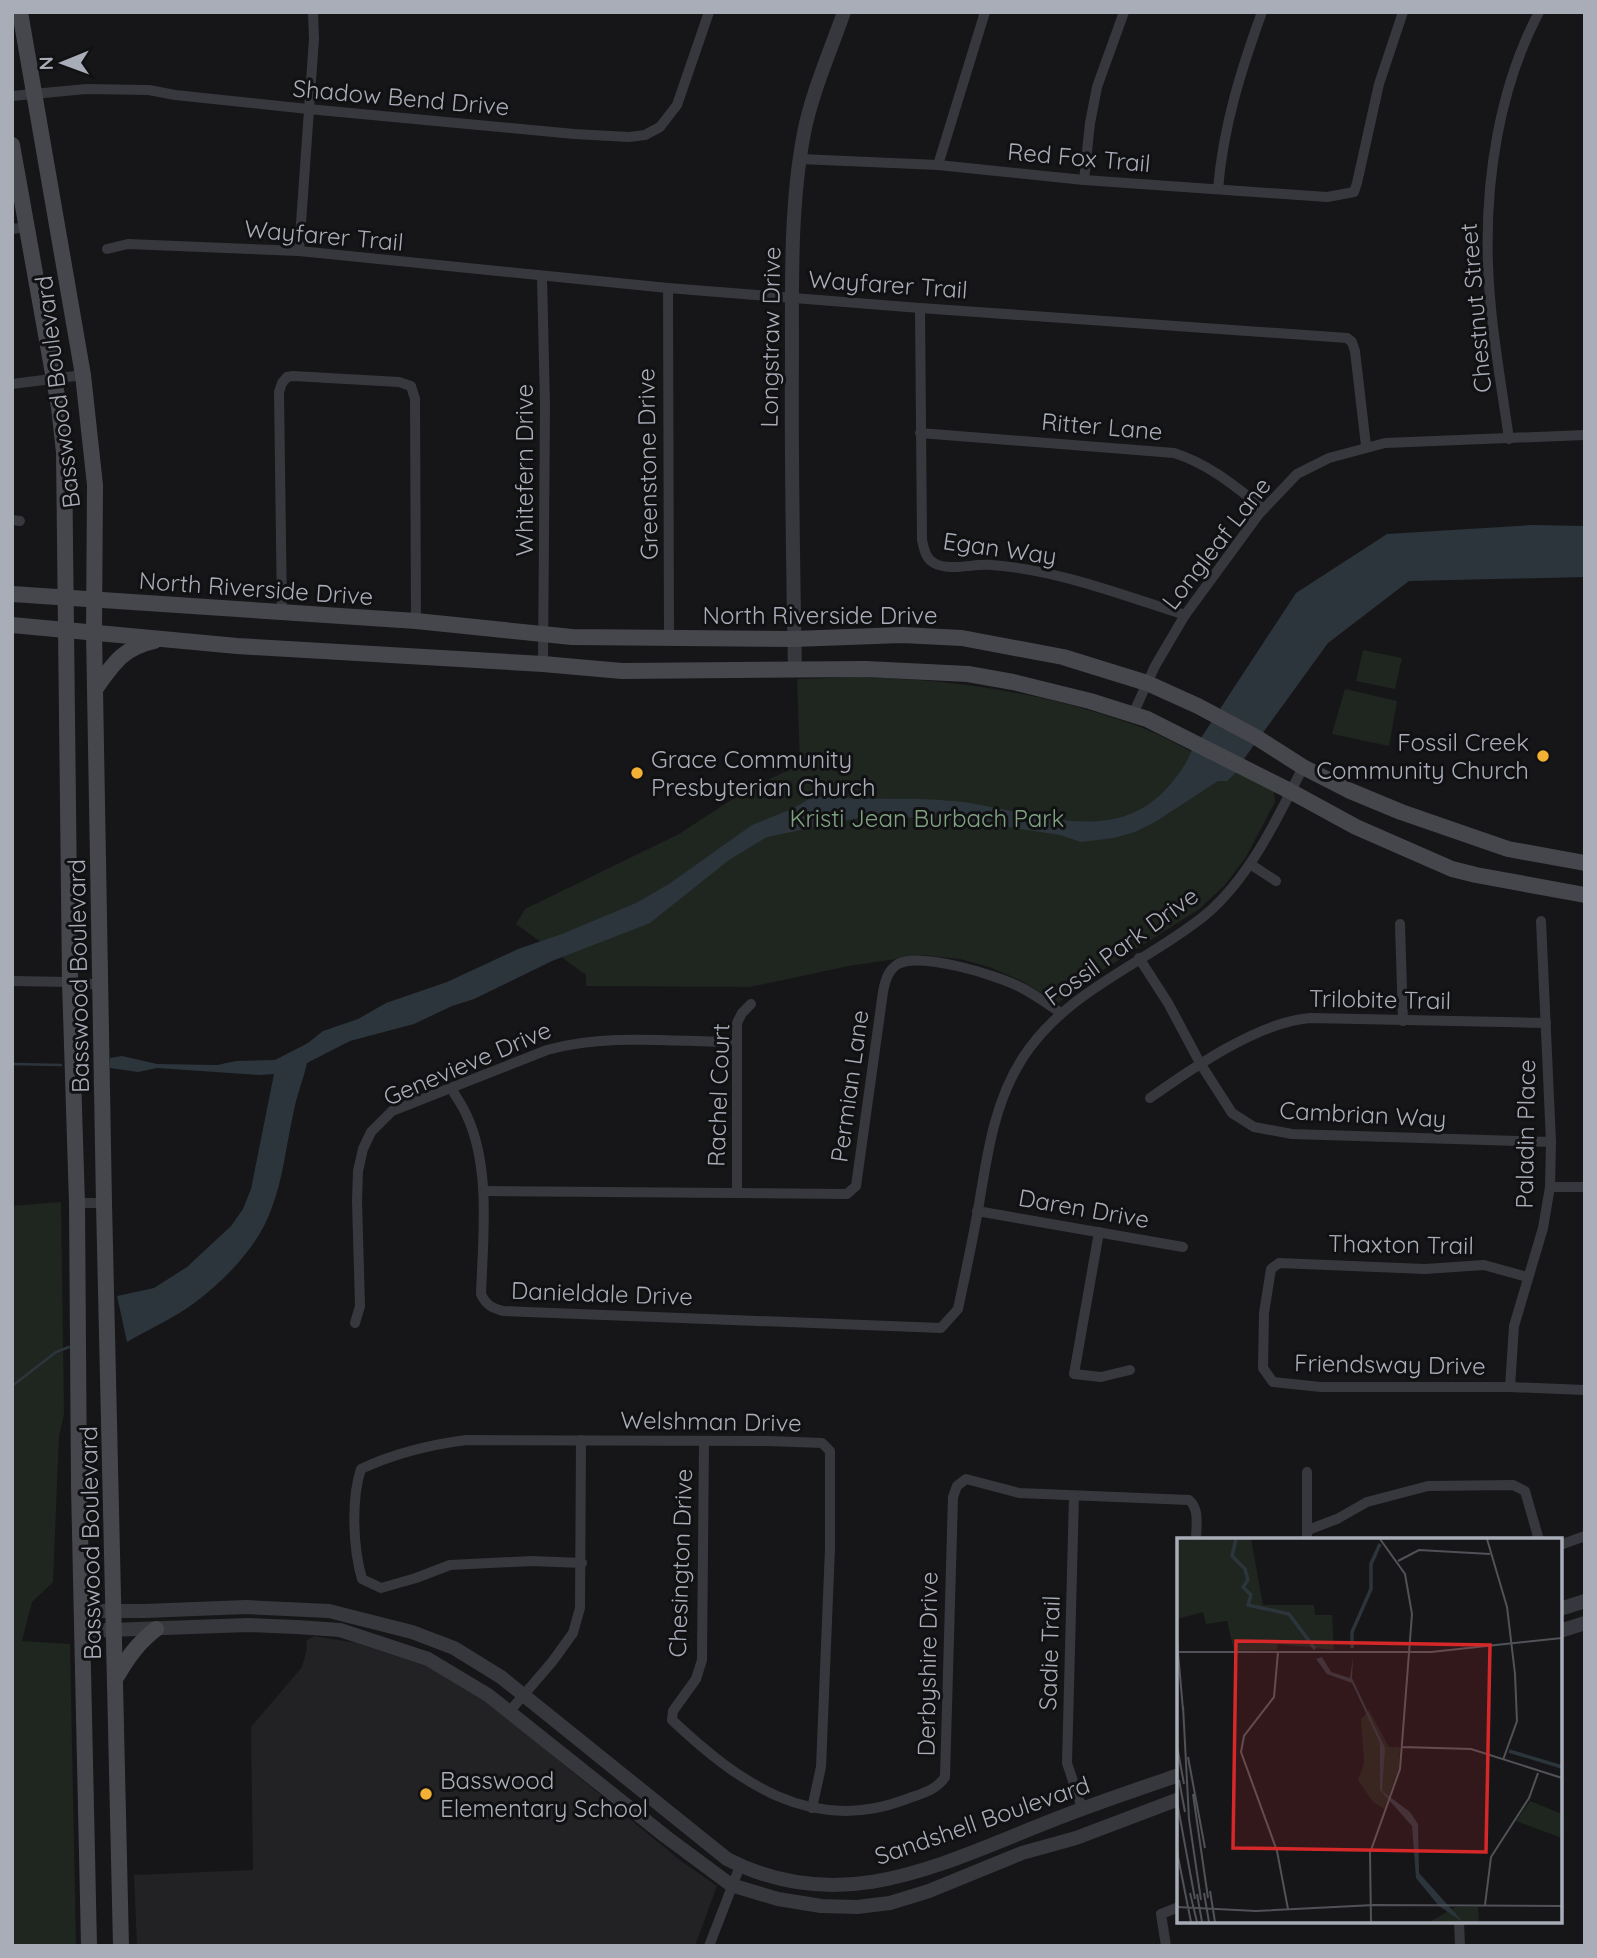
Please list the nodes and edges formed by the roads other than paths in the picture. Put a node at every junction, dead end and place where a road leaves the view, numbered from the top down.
1 (20, 12) edge
2 (313, 12) edge
3 (709, 12) edge
4 (844, 12) edge
5 (985, 12) edge
6 (1124, 12) edge
7 (1262, 12) edge
8 (1403, 12) edge
9 (1539, 12) edge
10 (34, 93) junction
11 (12, 96) edge
12 (308, 109) junction
13 (12, 145) edge
14 (800, 159) junction
15 (938, 165) junction
16 (1084, 180) junction
17 (1218, 189) junction
18 (19, 228) edge
19 (107, 249) dead end
20 (299, 251) junction
21 (542, 277) junction
22 (668, 288) junction
23 (792, 298) junction
24 (920, 309) junction
25 (83, 375) junction
26 (53, 379) junction
27 (12, 384) edge
28 (920, 433) junction
29 (1585, 435) edge
30 (1509, 439) junction
31 (1366, 446) junction
32 (1264, 509) junction
33 (12, 594) edge
34 (67, 598) junction
35 (94, 599) junction
36 (282, 613) junction
37 (1185, 615) junction
38 (416, 621) junction
39 (12, 625) edge
40 (67, 630) junction
41 (94, 632) junction
42 (544, 635) junction
43 (669, 639) junction
44 (794, 639) junction
45 (161, 640) junction
46 (543, 664) junction
47 (795, 670) junction
48 (1147, 683) junction
49 (96, 688) junction
50 (1133, 714) junction
51 (1303, 767) junction
52 (1290, 791) junction
53 (1585, 863) edge
54 (1250, 864) junction
55 (1276, 881) dead end
56 (1585, 895) edge
57 (1541, 920) dead end
58 (1400, 924) dead end
59 (1139, 958) junction
60 (12, 981) edge
61 (70, 982) junction
62 (102, 985) junction
63 (751, 1004) dead end
64 (1061, 1013) junction
65 (1403, 1021) junction
66 (1546, 1023) junction
67 (736, 1042) junction
68 (1200, 1063) junction
69 (451, 1088) junction
70 (1150, 1098) dead end
71 (1551, 1142) junction
72 (1550, 1187) junction
73 (1585, 1187) edge
74 (484, 1191) junction
75 (737, 1192) junction
76 (77, 1203) junction
77 (104, 1203) junction
78 (977, 1211) junction
79 (1099, 1232) junction
80 (1183, 1247) dead end
81 (1274, 1266) joint
82 (1527, 1277) junction
83 (355, 1323) dead end
84 (941, 1328) joint
85 (1130, 1370) dead end
86 (1510, 1387) junction
87 (1585, 1390) edge
88 (581, 1440) junction
89 (704, 1442) junction
90 (1307, 1472) dead end
91 (1074, 1496) junction
92 (1307, 1535) edge
93 (1585, 1536) edge
94 (1196, 1538) edge
95 (1538, 1538) edge
96 (1562, 1544) edge
97 (582, 1563) junction
98 (1585, 1601) edge
99 (1562, 1608) edge
100 (114, 1609) junction
101 (82, 1611) junction
102 (1585, 1623) edge
103 (156, 1629) junction
104 (82, 1630) junction
105 (1562, 1630) edge
106 (115, 1631) junction
107 (116, 1678) junction
108 (523, 1694) junction
109 (509, 1712) junction
110 (673, 1720) joint
111 (1177, 1776) edge
112 (1177, 1799) edge
113 (812, 1808) junction
114 (1082, 1808) junction
115 (119, 1865) junction
116 (88, 1866) junction
117 (740, 1866) junction
118 (731, 1885) junction
119 (1177, 1908) edge
120 (1459, 1923) edge
121 (89, 1946) edge
122 (121, 1946) edge
123 (709, 1946) edge
124 (1166, 1946) edge
125 (1460, 1946) edge

1 - 10 main road, Basswood Boulevard
2 - 12 street
3 - 12 street, Shadow Bend Drive
4 - 14 street, Longstraw Drive
5 - 15 street
6 - 16 street
7 - 17 street
8 - 17 street, Red Fox Trail
9 - 30 street, Chestnut Street
10 - 11 street, Shadow Bend Drive
10 - 12 street, Shadow Bend Drive
10 - 25 main road, Basswood Boulevard
12 - 20 street
13 - 18 main road, Basswood Boulevard
14 - 15 street, Red Fox Trail
14 - 23 street, Longstraw Drive
15 - 16 street, Red Fox Trail
16 - 17 street, Red Fox Trail
18 - 26 main road, Basswood Boulevard
19 - 20 street, Wayfarer Trail
20 - 21 street, Wayfarer Trail
21 - 22 street, Wayfarer Trail
21 - 42 street, Whitefern Drive
22 - 23 street, Wayfarer Trail
22 - 43 street, Greenstone Drive
23 - 24 street, Wayfarer Trail
23 - 44 street, Longstraw Drive
24 - 28 street, Egan Way
24 - 31 street, Wayfarer Trail
25 - 26 street
25 - 35 main road, Basswood Boulevard
26 - 27 street
26 - 34 main road, Basswood Boulevard
28 - 32 street, Ritter Lane
28 - 37 street, Egan Way
29 - 30 street, Longleaf Lane
30 - 31 street, Longleaf Lane
31 - 32 street, Longleaf Lane
32 - 37 street, Longleaf Lane
33 - 34 main road, North Riverside Drive
34 - 35 main road, North Riverside Drive
34 - 40 main road, Basswood Boulevard
35 - 36 main road, North Riverside Drive
35 - 41 main road, Basswood Boulevard
36 - 38 main road, North Riverside Drive
36 - 38 street
37 - 48 street, Longleaf Lane
38 - 42 main road, North Riverside Drive
39 - 40 main road
40 - 41 main road
40 - 61 main road, Basswood Boulevard
41 - 45 main road
41 - 49 main road, Basswood Boulevard
42 - 43 main road, North Riverside Drive
42 - 46 street, Whitefern Drive
43 - 44 main road, North Riverside Drive
44 - 47 street, Longstraw Drive
44 - 48 main road, North Riverside Drive
45 - 46 main road
45 - 49 main road
46 - 47 main road
47 - 50 main road
48 - 50 street, Longleaf Lane
48 - 51 main road, North Riverside Drive
49 - 62 main road, Basswood Boulevard
50 - 52 main road
51 - 52 street, Fossil Park Drive
51 - 53 main road, North Riverside Drive
52 - 54 street, Fossil Park Drive
52 - 56 main road
54 - 55 street
54 - 59 street, Fossil Park Drive
57 - 66 street, Paladin Place
58 - 65 street
59 - 64 street, Fossil Park Drive
59 - 68 street, Cambrian Way
60 - 61 street
61 - 62 street
61 - 76 main road, Basswood Boulevard
62 - 77 main road, Basswood Boulevard
63 - 67 street, Rachel Court
64 - 75 street, Permian Lane
64 - 78 street, Fossil Park Drive
65 - 66 street, Trilobite Trail
65 - 68 street, Trilobite Trail
66 - 71 street, Paladin Place
67 - 69 street, Genevieve Drive
67 - 75 street, Rachel Court
68 - 70 street, Trilobite Trail
68 - 71 street, Cambrian Way
69 - 74 street, Danieldale Drive
69 - 83 street, Genevieve Drive
71 - 72 street, Paladin Place
72 - 73 street
72 - 82 street, Paladin Place
74 - 75 street, Permian Lane
74 - 84 street, Danieldale Drive
76 - 77 street
76 - 101 main road, Basswood Boulevard
77 - 100 main road, Basswood Boulevard
78 - 79 street, Daren Drive
78 - 84 street, Fossil Park Drive
79 - 80 street, Daren Drive
79 - 85 street
81 - 82 street, Thaxton Trail
81 - 86 street, Friendsway Drive
82 - 86 street, Paladin Place
86 - 87 street, Friendsway Drive
88 - 89 street, Welshman Drive
88 - 97 street
88 - 97 street, Welshman Drive
89 - 110 street, Chesington Drive
89 - 113 street, Welshman Drive
90 - 92 street
91 - 94 street, Derbyshire Drive
91 - 113 street, Derbyshire Drive
91 - 114 street, Sadie Trail
92 - 95 street
93 - 96 street
97 - 108 street
98 - 99 street
100 - 101 street, Sandshell Boulevard
100 - 106 main road, Basswood Boulevard
100 - 108 street, Sandshell Boulevard
101 - 104 main road, Basswood Boulevard
102 - 105 street
103 - 106 street, Sandshell Boulevard
103 - 107 main road
103 - 109 street, Sandshell Boulevard
104 - 106 street, Sandshell Boulevard
104 - 116 main road, Basswood Boulevard
106 - 107 main road, Basswood Boulevard
107 - 115 main road, Basswood Boulevard
108 - 109 street
108 - 117 street, Sandshell Boulevard
109 - 118 street, Sandshell Boulevard
110 - 113 street, Derbyshire Drive
111 - 114 street, Sandshell Boulevard
112 - 118 street, Sandshell Boulevard
114 - 117 street, Sandshell Boulevard
115 - 116 main road
115 - 122 main road, Basswood Boulevard
116 - 121 main road, Basswood Boulevard
117 - 118 street
118 - 123 street
119 - 124 street
120 - 125 street

